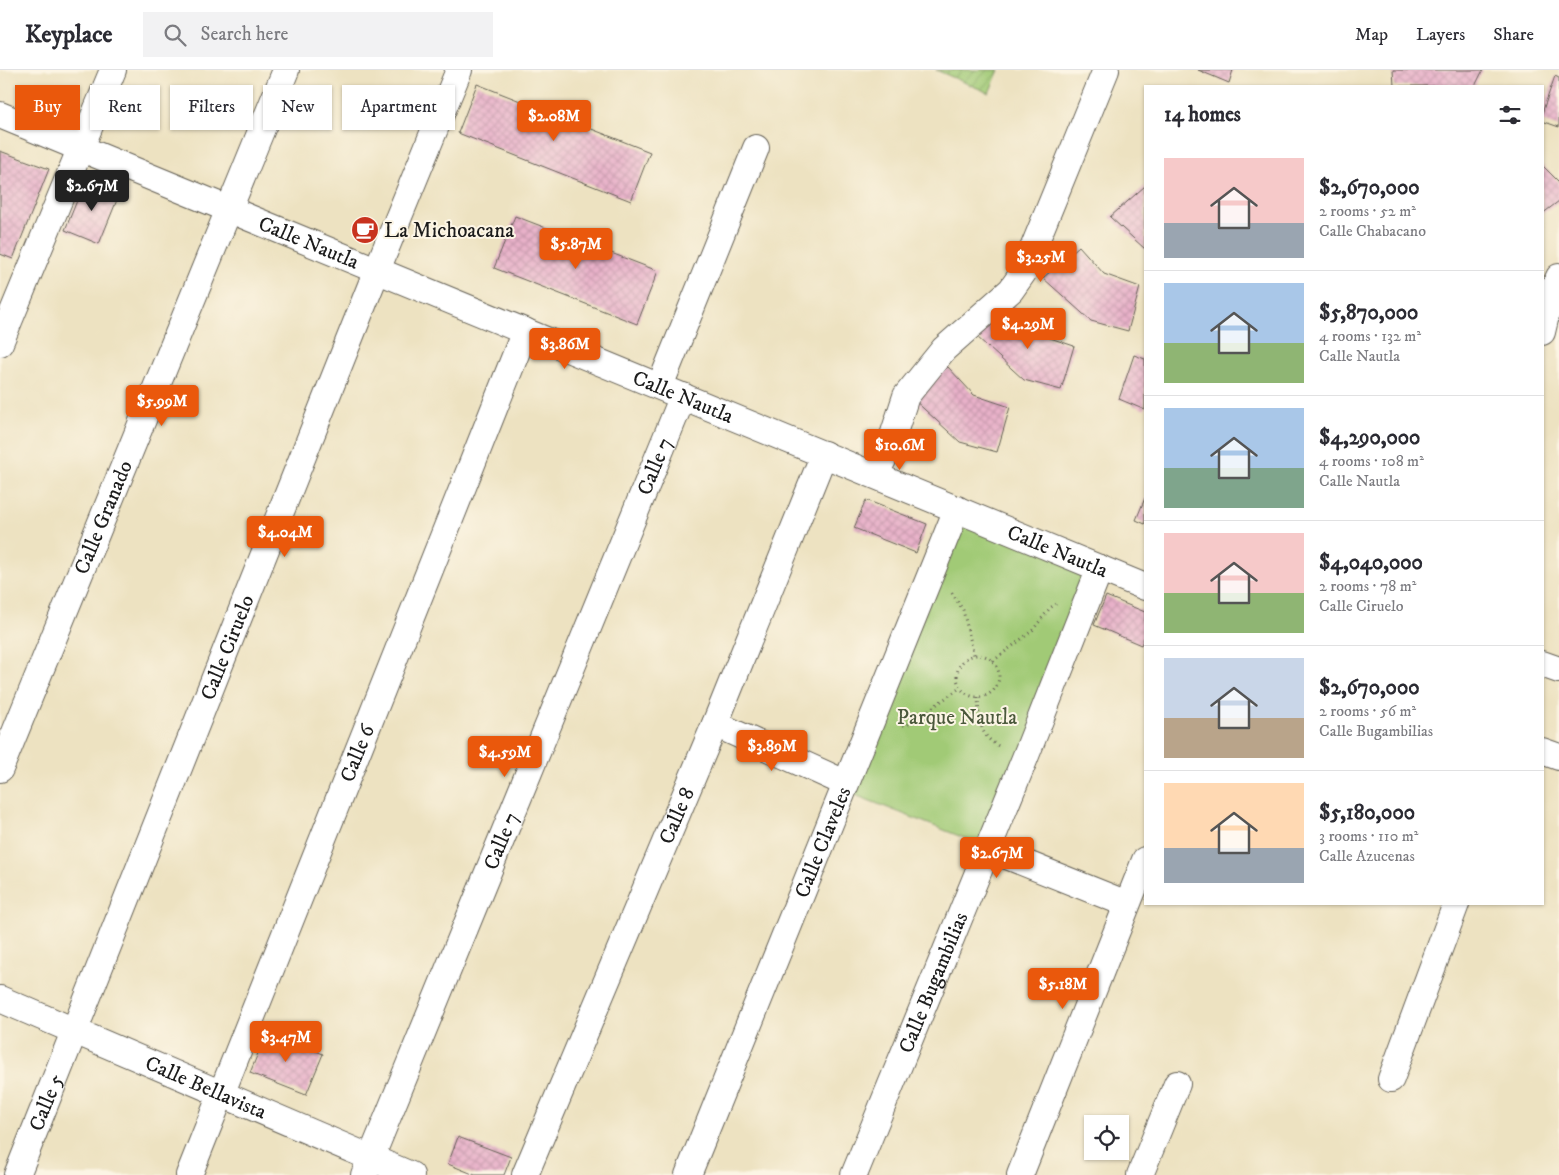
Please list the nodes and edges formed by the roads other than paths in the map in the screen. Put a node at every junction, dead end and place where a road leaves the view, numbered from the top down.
1 (113, 70) edge
2 (286, 70) edge
3 (459, 70) edge
4 (1106, 70) edge
5 (0, 115) edge
6 (81, 148) junction
7 (756, 148) dead end
8 (228, 209) junction
9 (377, 270) junction
10 (1559, 277) edge
11 (1544, 324) edge
12 (525, 331) junction
13 (0, 343) edge
14 (660, 386) junction
15 (683, 396) junction
16 (824, 454) junction
17 (875, 475) junction
18 (956, 509) junction
19 (1100, 568) junction
20 (1144, 587) edge
21 (1544, 665) edge
22 (1559, 670) edge
23 (715, 724) junction
24 (1544, 751) edge
25 (1559, 757) edge
26 (0, 769) edge
27 (846, 783) junction
28 (987, 848) junction
29 (1144, 862) edge
30 (1127, 904) junction
31 (1456, 905) edge
32 (0, 999) edge
33 (74, 1031) junction
34 (1391, 1079) dead end
35 (1177, 1084) dead end
36 (222, 1092) junction
37 (368, 1166) edge
38 (17, 1175) edge
39 (189, 1175) edge
40 (411, 1175) edge
41 (524, 1175) edge
42 (688, 1175) edge
43 (854, 1175) edge
44 (1020, 1175) edge
45 (1140, 1175) edge

1 - 6 street
2 - 8 street, Calle Granado
3 - 9 street, Calle Ciruelo
4 - 17 street
5 - 6 street, Calle Nautla
6 - 8 street, Calle Nautla
6 - 13 street
7 - 14 street
8 - 9 street, Calle Nautla
8 - 26 street, Calle Granado
9 - 12 street, Calle Nautla
9 - 33 street, Calle Ciruelo
10 - 11 street
12 - 14 street, Calle Nautla
12 - 36 street, Calle 6
14 - 15 street, Calle Nautla
15 - 16 street, Calle Nautla
15 - 37 street, Calle 7
16 - 17 street, Calle Nautla
16 - 23 street, Calle 8
17 - 18 street, Calle Nautla
18 - 19 street, Calle Nautla
18 - 27 street, Calle Claveles
19 - 20 street, Calle Nautla
19 - 28 street, Calle Bugambilias
21 - 22 street
23 - 27 street
23 - 41 street, Calle 8
24 - 25 street
27 - 42 street, Calle Claveles
28 - 30 street
28 - 43 street, Calle Bugambilias
29 - 30 street
30 - 44 street
31 - 34 street
32 - 33 street, Calle Bellavista
33 - 36 street, Calle Bellavista
33 - 38 street, Calle 5
35 - 45 street
36 - 37 street, Calle Bellavista
36 - 39 street, Calle 6
37 - 40 street, Calle Bellavista

